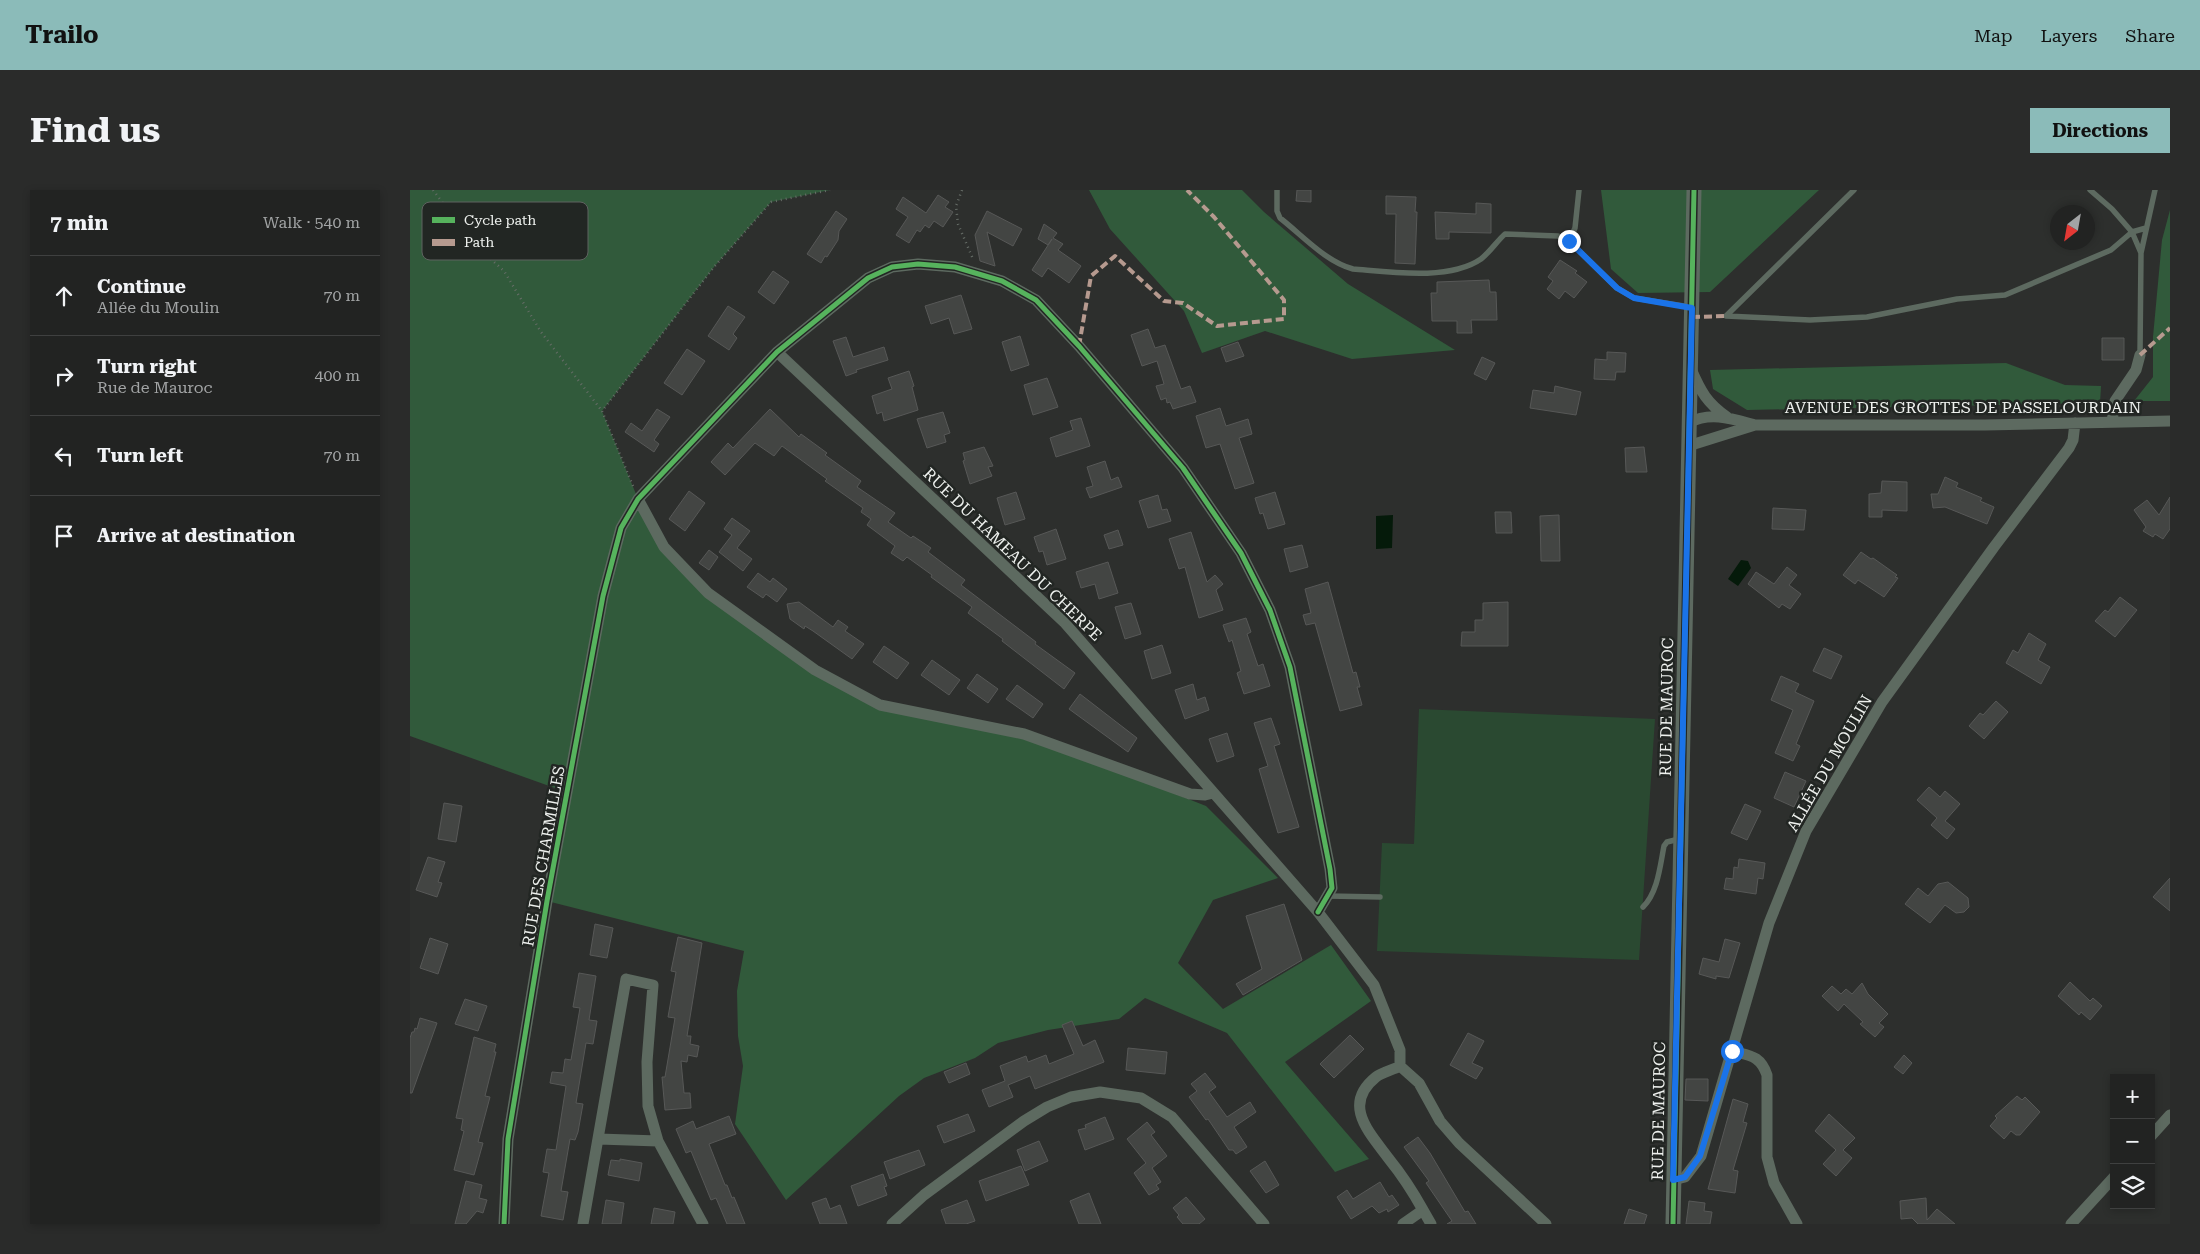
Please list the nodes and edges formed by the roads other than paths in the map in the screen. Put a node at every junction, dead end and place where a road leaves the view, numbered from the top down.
1 (1277, 190) edge
2 (1579, 190) edge
3 (1694, 190) edge
4 (1854, 190) edge
5 (2090, 190) edge
6 (2155, 190) edge
7 (2146, 228) junction
8 (2132, 232) junction
9 (1569, 241) junction
10 (2141, 253) junction
11 (1692, 308) junction
12 (777, 352) junction
13 (2140, 356) joint
14 (1690, 367) junction
15 (1729, 418) junction
16 (2170, 421) edge
17 (2112, 422) junction
18 (1689, 423) junction
19 (2075, 423) junction
20 (1756, 425) junction
21 (1688, 446) junction
22 (638, 499) junction
23 (1214, 793) junction
24 (1681, 839) junction
25 (1328, 896) junction
26 (1380, 897) dead end
27 (1643, 907) dead end
28 (1318, 912) junction
29 (1732, 1051) junction
30 (1400, 1066) junction
31 (2170, 1116) edge
32 (2155, 1132) edge
33 (599, 1139) junction
34 (658, 1141) junction
35 (1673, 1180) junction
36 (2110, 1181) edge
37 (1423, 1210) junction
38 (504, 1224) edge
39 (583, 1224) edge
40 (703, 1224) edge
41 (892, 1224) edge
42 (1264, 1224) edge
43 (1403, 1224) edge
44 (1431, 1224) edge
45 (1546, 1224) edge
46 (1673, 1224) edge
47 (1797, 1224) edge
48 (2071, 1224) edge

1 - 9 lane
2 - 9 lane
3 - 11 street, RUE DE MAUROC
4 - 8 lane
5 - 8 lane
6 - 7 lane
7 - 8 lane
7 - 10 lane
8 - 10 lane
9 - 11 lane
10 - 13 lane
11 - 14 street, RUE DE MAUROC
12 - 22 street
12 - 23 street, RUE DU HAMEAU DU CHERPE
12 - 25 street
13 - 17 street
14 - 15 street, AVENUE DES GROTTES DE PASSELOURDAIN
14 - 18 street, RUE DE MAUROC
15 - 18 street, AVENUE DES GROTTES DE PASSELOURDAIN
15 - 20 street, AVENUE DES GROTTES DE PASSELOURDAIN
16 - 17 street, AVENUE DES GROTTES DE PASSELOURDAIN
17 - 19 street, AVENUE DES GROTTES DE PASSELOURDAIN
18 - 21 street, RUE DE MAUROC
19 - 20 street, AVENUE DES GROTTES DE PASSELOURDAIN
19 - 29 street, ALLÉE DU MOULIN
20 - 21 street, AVENUE DES GROTTES DE PASSELOURDAIN
21 - 24 street, RUE DE MAUROC
22 - 23 street
22 - 38 street, RUE DES CHARMILLES
23 - 28 street, RUE DU HAMEAU DU CHERPE
24 - 27 lane
24 - 35 street, RUE DE MAUROC
25 - 26 lane
25 - 28 street
28 - 30 street, RUE DU HAMEAU DU CHERPE
29 - 35 street, ALLÉE DU MOULIN
29 - 47 street
30 - 37 street
30 - 45 street
31 - 32 street
33 - 34 street
33 - 34 street
33 - 39 street
34 - 40 street
35 - 46 street, RUE DE MAUROC
36 - 48 street
37 - 43 street
37 - 44 street
41 - 42 street

